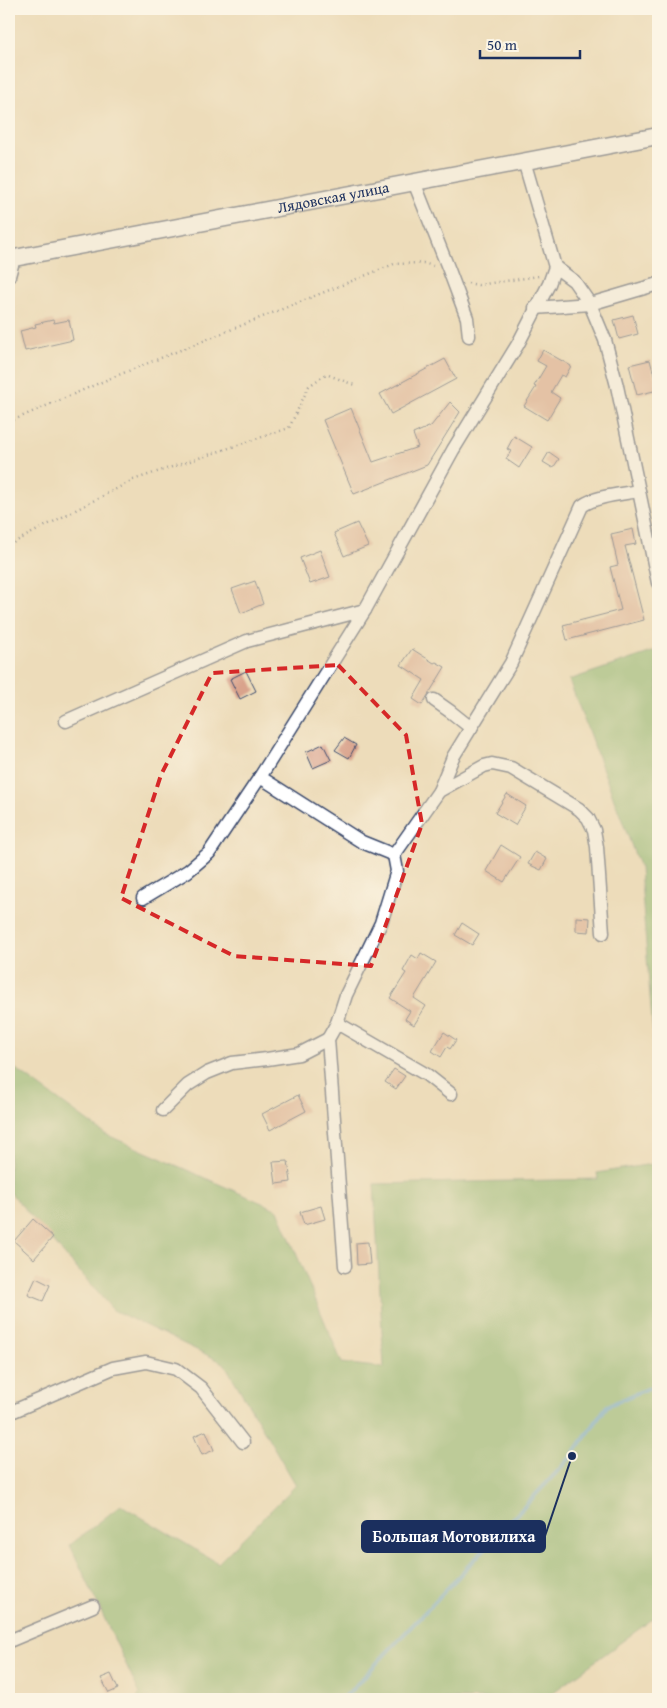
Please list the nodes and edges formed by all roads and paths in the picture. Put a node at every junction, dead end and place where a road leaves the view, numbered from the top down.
1 (658, 136) edge
2 (524, 161) junction
3 (414, 182) junction
4 (12, 259) edge
5 (555, 267) junction
6 (449, 270) junction
7 (9, 276) edge
8 (549, 284) junction
9 (658, 284) edge
10 (590, 304) junction
11 (535, 308) junction
12 (469, 336) dead end
13 (357, 386) dead end
14 (9, 422) edge
15 (639, 491) junction
16 (9, 545) edge
17 (658, 583) edge
18 (366, 610) junction
19 (434, 700) dead end
20 (66, 721) dead end
21 (470, 728) junction
22 (260, 777) junction
23 (439, 791) junction
24 (394, 854) junction
25 (143, 898) dead end
26 (603, 933) dead end
27 (337, 1022) junction
28 (328, 1039) junction
29 (451, 1094) dead end
30 (163, 1110) dead end
31 (345, 1266) dead end
32 (9, 1413) edge
33 (243, 1442) dead end
34 (93, 1606) dead end
35 (9, 1641) edge

1 - 2 main road, Лядовская улица
2 - 3 main road, Лядовская улица
2 - 5 street
3 - 4 main road, Лядовская улица
3 - 6 street
4 - 7 street
5 - 8 street
5 - 10 street
6 - 8 path
6 - 12 street
6 - 14 path
8 - 11 street
9 - 10 street
10 - 11 street
10 - 15 street
11 - 18 street
13 - 16 path
15 - 17 street
15 - 21 street
18 - 20 street
18 - 22 street
19 - 21 street
21 - 23 street
22 - 24 street
22 - 25 street
23 - 24 street
23 - 26 street
24 - 27 street
27 - 28 street
27 - 29 street
28 - 30 street
28 - 31 street
32 - 33 street
34 - 35 street

